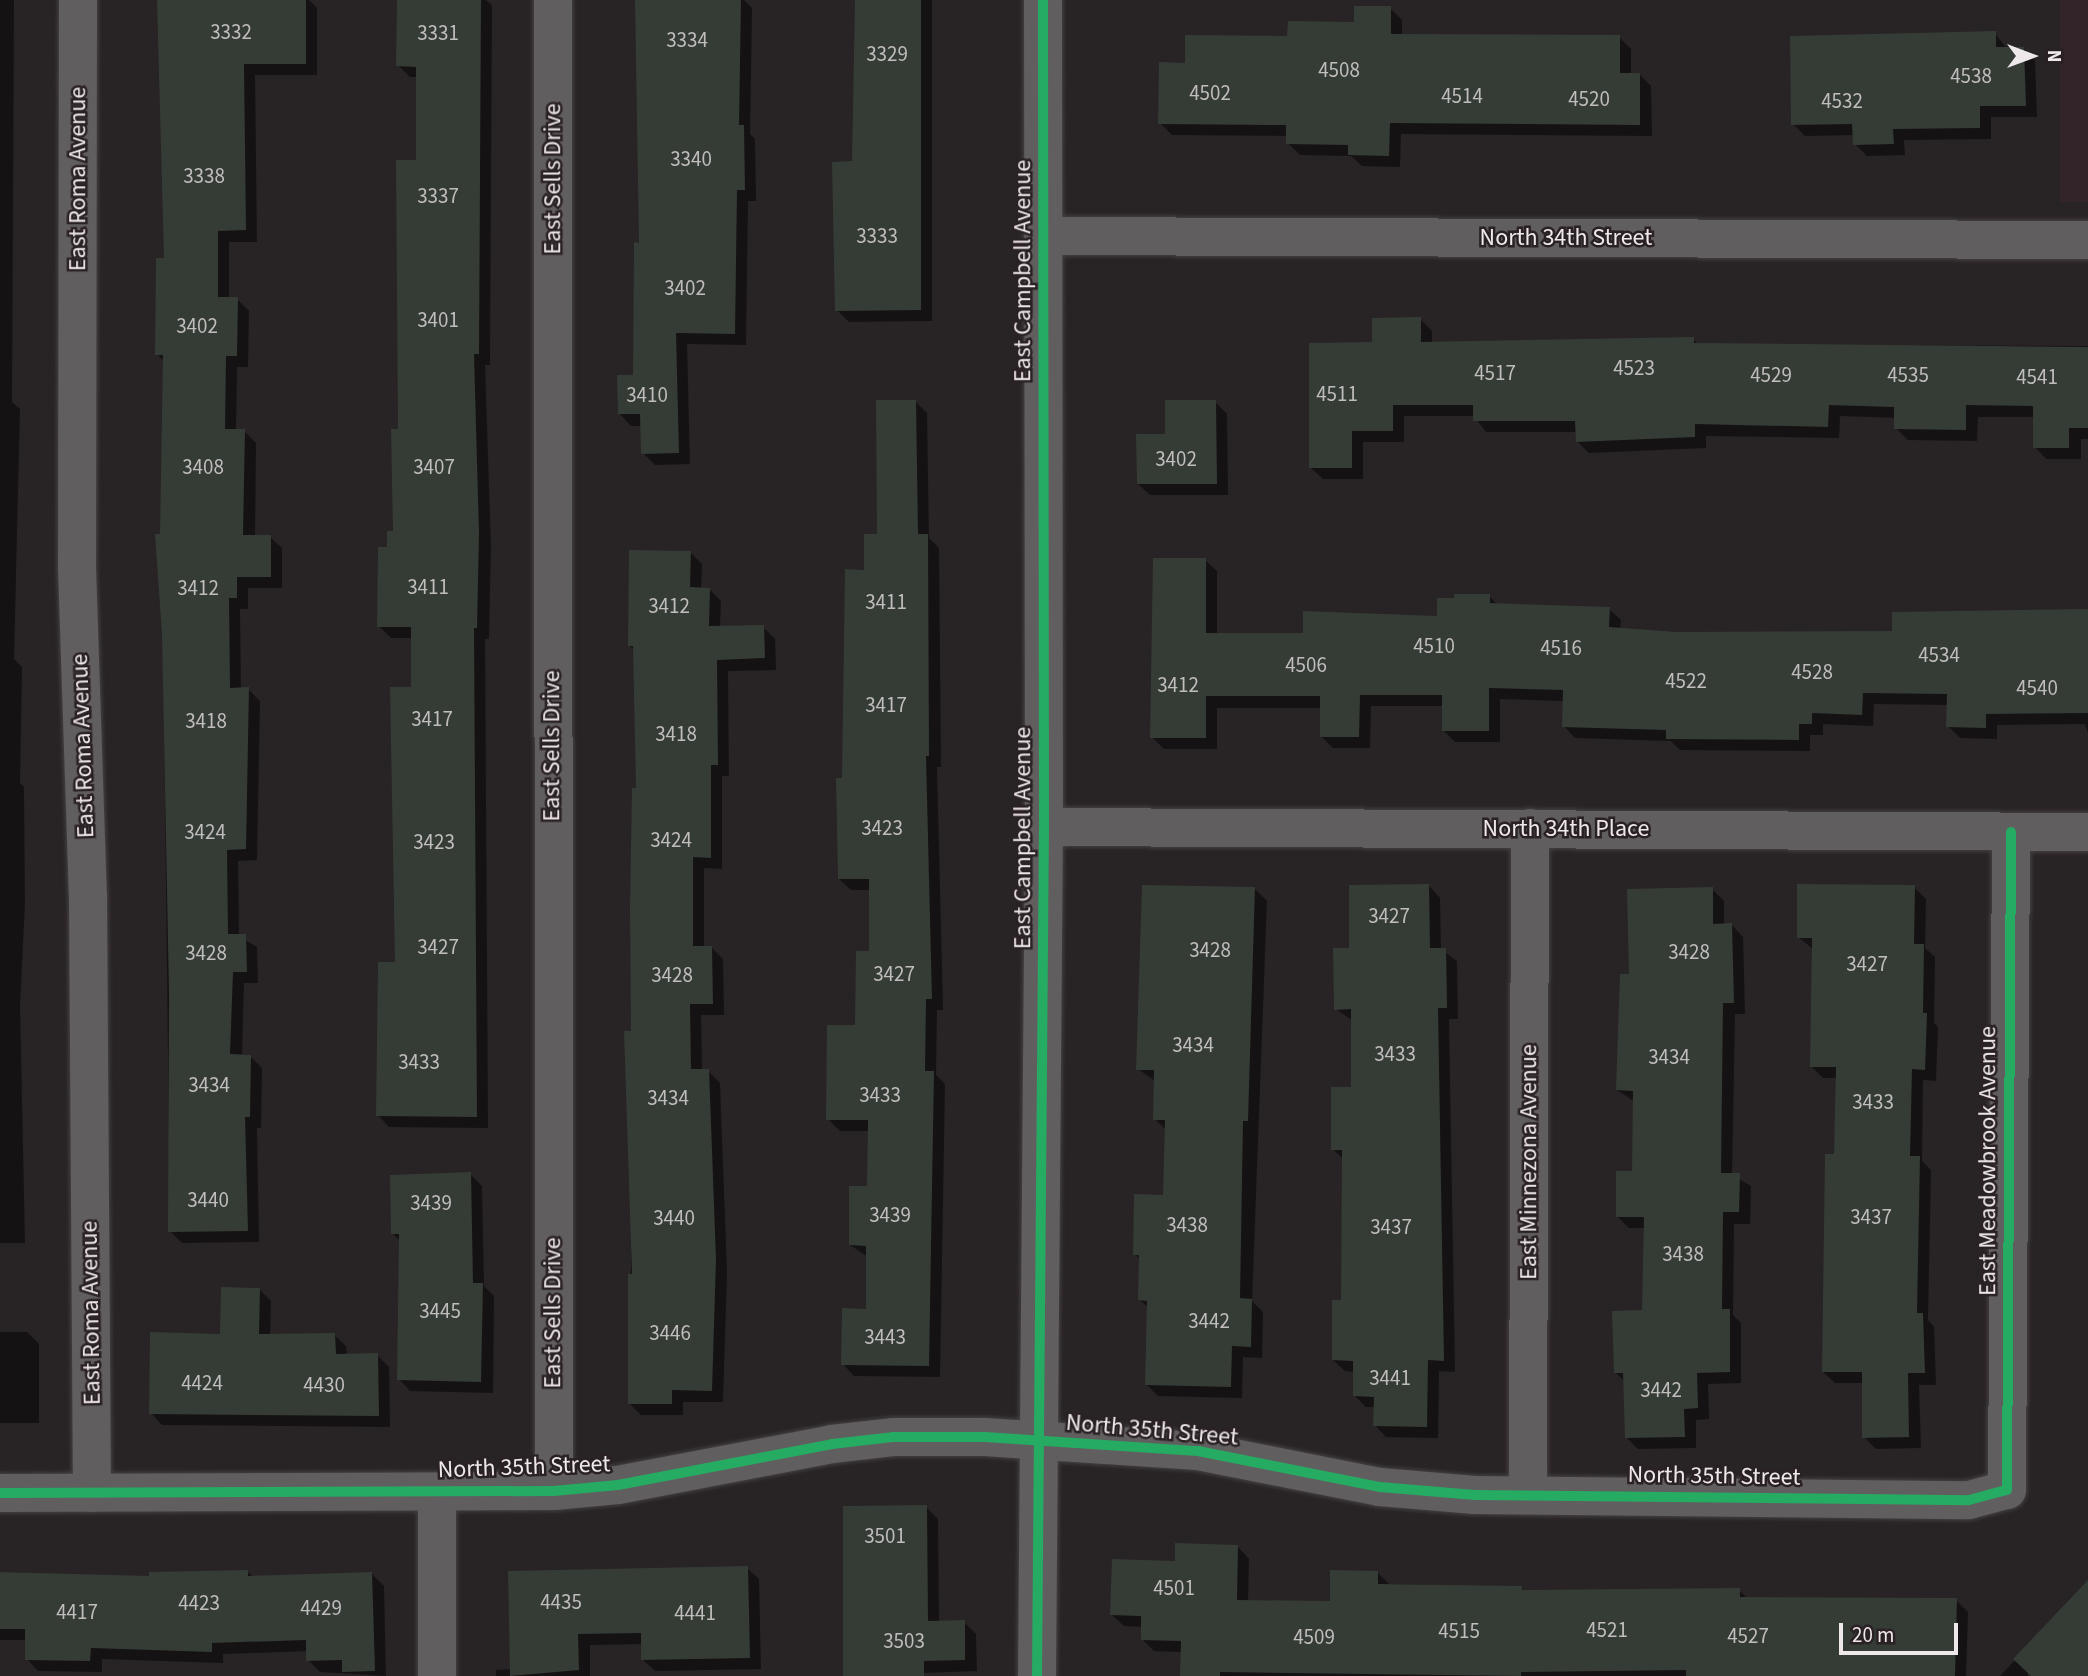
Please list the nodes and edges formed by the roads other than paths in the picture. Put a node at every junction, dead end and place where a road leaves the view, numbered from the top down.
1 (78, 0) edge
2 (553, 0) edge
3 (1043, 0) edge
4 (1044, 236) junction
5 (2088, 240) edge
6 (1044, 827) junction
7 (1530, 828) junction
8 (2011, 832) junction
9 (2088, 832) edge
10 (1040, 1441) junction
11 (2007, 1490) joint
12 (554, 1491) junction
13 (437, 1492) junction
14 (0, 1493) edge
15 (92, 1493) junction
16 (1528, 1495) junction
17 (437, 1676) edge
18 (1037, 1676) edge

1 - 15 street, East Roma Avenue
2 - 12 street, East Sells Drive
3 - 4 street, East Campbell Avenue
4 - 5 street, North 34th Street
4 - 6 street, East Campbell Avenue
6 - 7 street, North 34th Place
6 - 10 street, East Campbell Avenue
7 - 8 street, North 34th Place
7 - 16 street, East Minnezona Avenue
8 - 9 street, North 34th Place
8 - 11 street, East Meadowbrook Avenue
10 - 12 street, North 35th Street
10 - 16 street, North 35th Street
10 - 18 street, East Campbell Avenue
11 - 16 street, North 35th Street
12 - 13 street, North 35th Street
13 - 15 street, North 35th Street
13 - 17 street
14 - 15 street, North 35th Street

